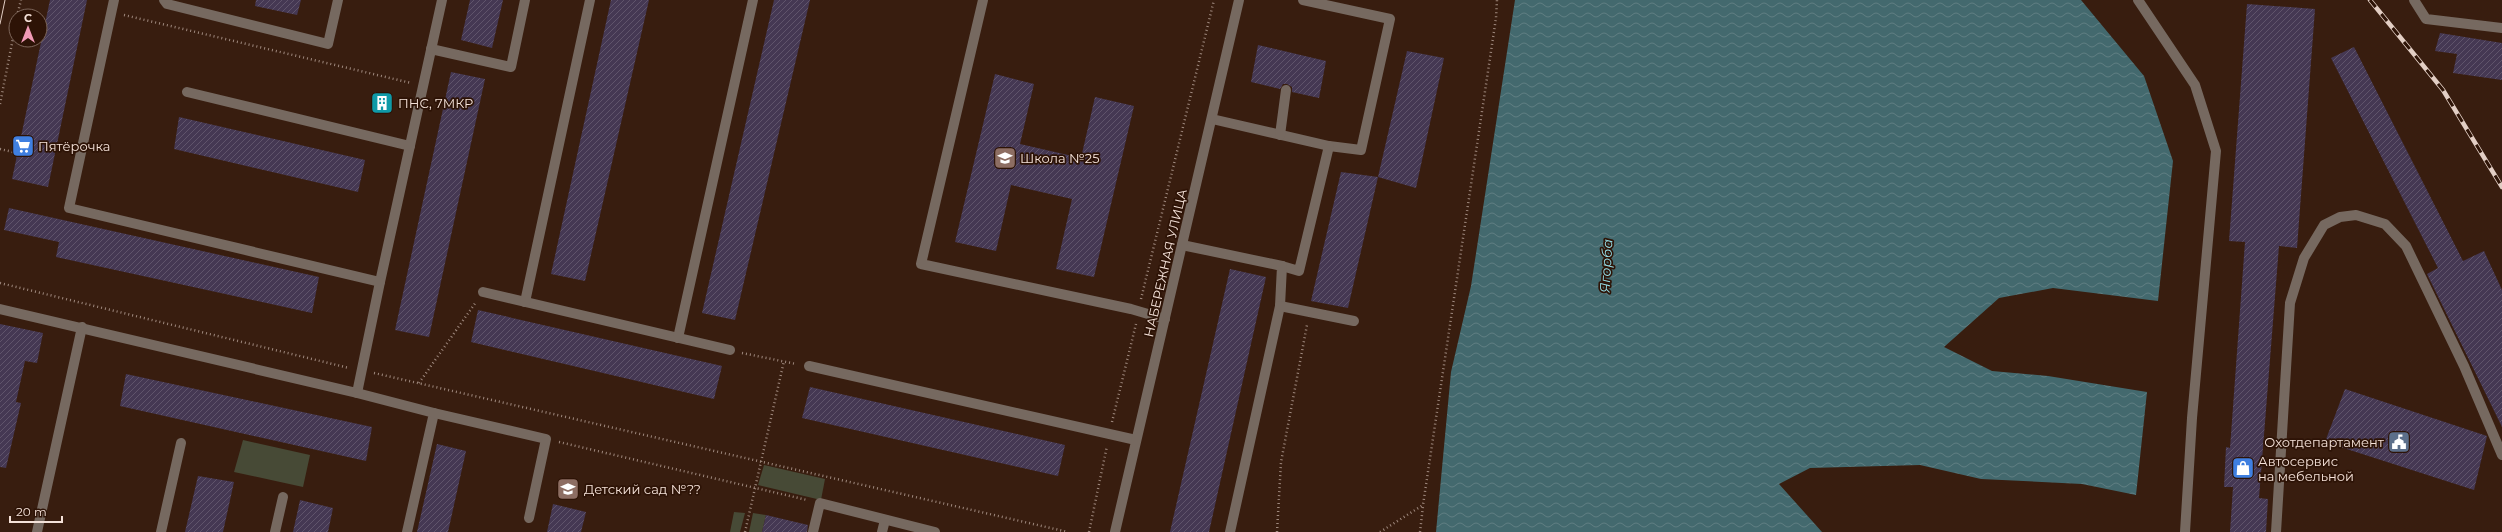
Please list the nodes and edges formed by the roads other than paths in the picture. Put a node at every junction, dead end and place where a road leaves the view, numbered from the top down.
1 (114, 0) edge
2 (164, 0) edge
3 (338, 0) edge
4 (442, 0) edge
5 (525, 0) edge
6 (590, 0) edge
7 (753, 0) edge
8 (983, 0) edge
9 (1239, 0) edge
10 (1303, 0) edge
11 (2138, 0) edge
12 (2414, 0) edge
13 (2502, 28) edge
14 (431, 49) junction
15 (1286, 90) dead end
16 (187, 92) dead end
17 (1212, 119) junction
18 (1280, 135) junction
19 (410, 146) junction
20 (1330, 146) junction
21 (1182, 244) junction
22 (1282, 266) junction
23 (380, 282) junction
24 (483, 292) road end
25 (525, 302) junction
26 (1280, 306) junction
27 (0, 309) edge
28 (1165, 319) junction
29 (1354, 321) dead end
30 (82, 327) junction
31 (678, 338) junction
32 (730, 350) road end
33 (808, 366) road end
34 (358, 393) junction
35 (434, 413) junction
36 (1136, 440) junction
37 (181, 443) dead end
38 (2502, 455) edge
39 (283, 498) dead end
40 (529, 518) dead end
41 (885, 520) junction
42 (37, 532) edge
43 (161, 532) edge
44 (275, 532) edge
45 (407, 532) edge
46 (813, 532) edge
47 (882, 532) edge
48 (935, 532) edge
49 (1115, 532) edge
50 (1230, 532) edge
51 (2186, 532) edge
52 (2276, 532) edge

1 - 23 street
2 - 3 street
4 - 14 street
5 - 14 street
6 - 25 street
7 - 31 street
8 - 28 street
9 - 17 street, НАБЕРЕЖНАЯ УЛИЦА
10 - 20 street
11 - 51 street
12 - 13 street
14 - 19 street
15 - 18 street
16 - 19 street
17 - 18 street
17 - 21 street, НАБЕРЕЖНАЯ УЛИЦА
18 - 20 street
19 - 23 street
20 - 22 street
21 - 22 street
21 - 28 street, НАБЕРЕЖНАЯ УЛИЦА
22 - 26 street
23 - 34 street
24 - 25 street
25 - 31 street
26 - 29 street
26 - 50 street
27 - 30 street
28 - 36 street, НАБЕРЕЖНАЯ УЛИЦА
30 - 34 street
30 - 42 street
31 - 32 street
33 - 36 street
34 - 35 street
35 - 40 street
35 - 45 street
36 - 49 street, НАБЕРЕЖНАЯ УЛИЦА
37 - 43 street
38 - 52 street
39 - 44 street
41 - 46 street
41 - 47 street
41 - 48 street

